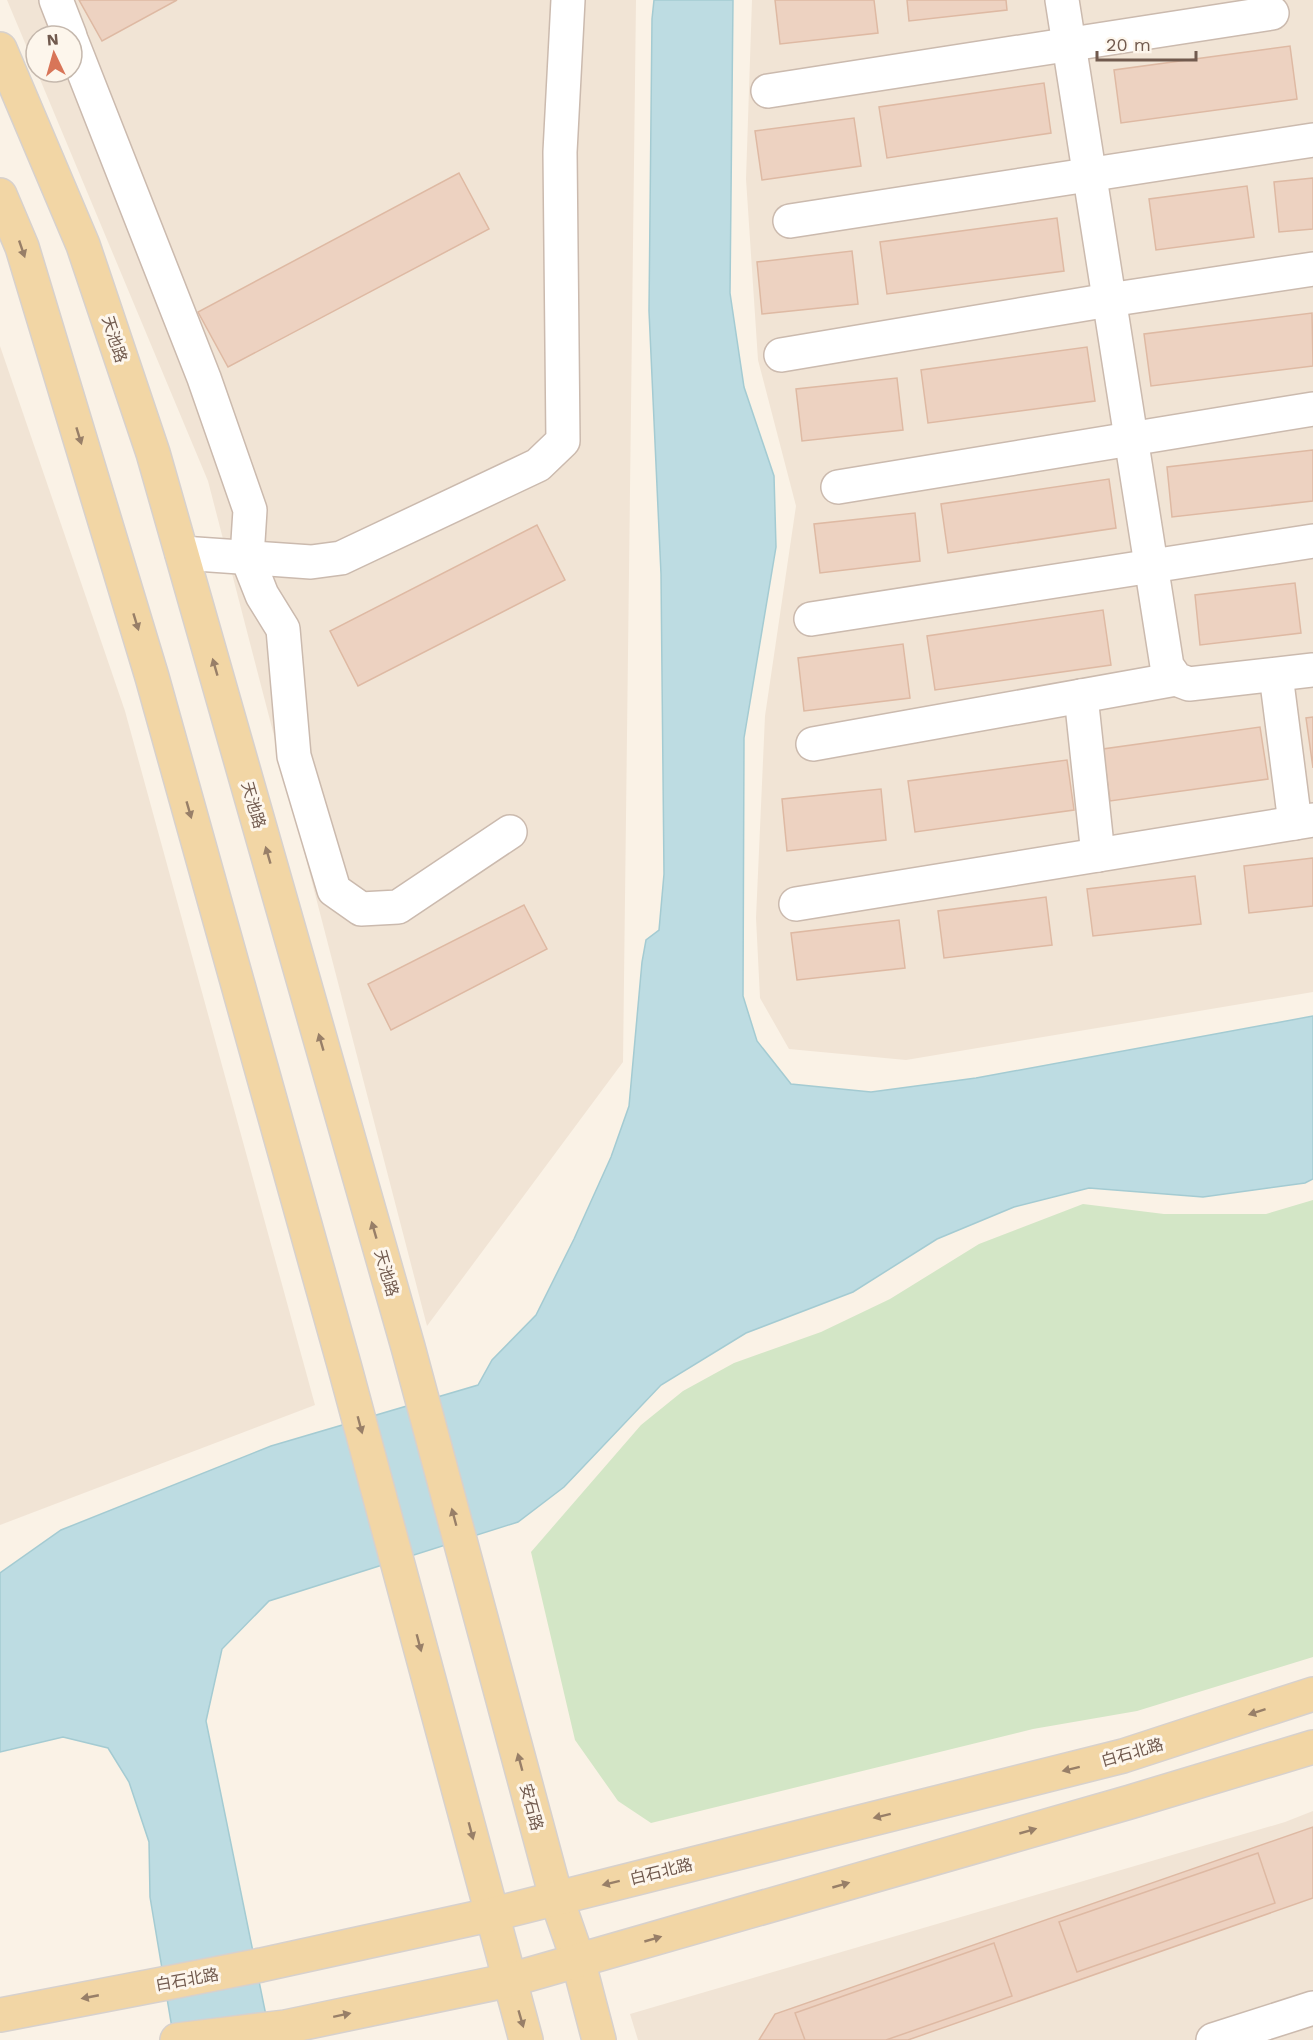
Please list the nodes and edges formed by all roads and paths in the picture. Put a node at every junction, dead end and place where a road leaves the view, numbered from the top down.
1 (56, 0) edge
2 (568, 0) edge
3 (1062, 0) edge
4 (1272, 13) dead end
5 (65, 24) edge
6 (1070, 45) junction
7 (0, 49) edge
8 (84, 73) edge
9 (768, 91) dead end
10 (1313, 140) edge
11 (1090, 174) junction
12 (0, 195) edge
13 (790, 221) dead end
14 (1313, 269) edge
15 (1109, 300) junction
16 (781, 355) dead end
17 (1313, 409) edge
18 (1131, 438) junction
19 (838, 487) dead end
20 (1313, 541) edge
21 (182, 553) junction
22 (247, 558) junction
23 (1151, 567) junction
24 (811, 620) dead end
25 (1313, 670) edge
26 (1276, 675) junction
27 (1176, 679) junction
28 (1081, 696) junction
29 (813, 744) dead end
30 (1304, 821) edge
31 (510, 832) dead end
32 (1098, 855) junction
33 (796, 904) dead end
34 (469, 1574) joint
35 (1313, 1694) edge
36 (1313, 1747) edge
37 (556, 1897) junction
38 (494, 1914) junction
39 (578, 1960) junction
40 (510, 1980) junction
41 (1313, 2008) edge
42 (0, 2015) edge
43 (177, 2040) edge
44 (526, 2040) edge
45 (599, 2040) edge
46 (1213, 2040) edge

1 - 5 street
2 - 22 street
3 - 6 street
4 - 6 street
6 - 9 street
6 - 11 street
7 - 21 main road, 天池路
8 - 22 street
10 - 11 street
11 - 13 street
11 - 15 street
12 -> 38 main road
14 - 15 street
15 - 16 street
15 - 18 street
17 - 18 street
18 - 19 street
18 - 23 street
20 - 23 street
21 - 22 street
34 -> 21 main road, 天池路
22 - 31 street
23 - 24 street
23 - 27 street
25 - 26 street
26 - 27 street
26 - 30 street
27 - 28 street
28 - 29 street
28 - 32 street
30 - 32 street
32 - 33 street
37 -> 34 main road, 安石路
35 -> 37 main road, 白石北路
39 -> 36 main road
37 - 38 main road, 白石北路
37 - 39 main road, 安石路
38 - 40 main road
38 -> 42 main road, 白石北路
39 - 40 main road
39 - 45 main road, 安石路
43 -> 40 main road
40 -> 44 main road
41 - 46 street

